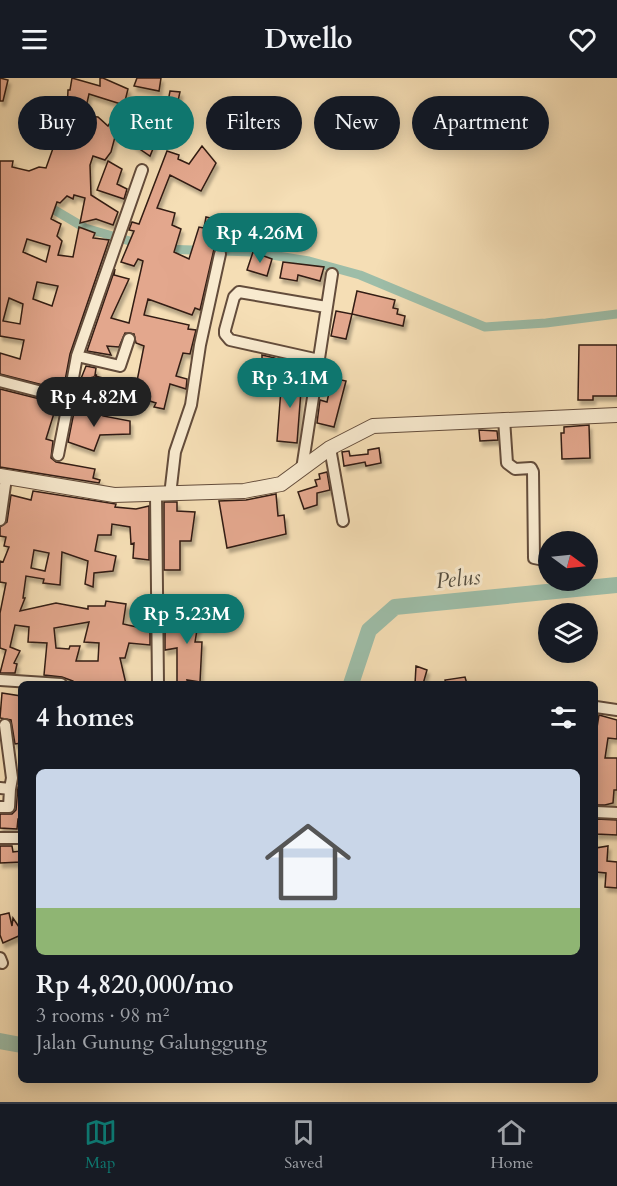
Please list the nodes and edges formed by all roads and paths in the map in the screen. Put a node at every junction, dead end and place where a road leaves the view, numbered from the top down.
1 (142, 170) dead end
2 (220, 254) dead end
3 (332, 274) dead end
4 (326, 307) junction
5 (129, 339) dead end
6 (77, 357) junction
7 (319, 360) junction
8 (0, 381) edge
9 (70, 394) junction
10 (141, 404) dead end
11 (617, 416) edge
12 (504, 419) junction
13 (330, 448) junction
14 (58, 455) dead end
15 (302, 469) junction
16 (3, 477) edge
17 (156, 495) junction
18 (170, 495) junction
19 (0, 520) edge
20 (343, 521) dead end
21 (538, 559) edge
22 (0, 680) edge
23 (18, 681) edge
24 (158, 681) edge
25 (598, 707) edge
26 (617, 710) edge
27 (5, 725) dead end
28 (5, 788) edge
29 (0, 807) edge
30 (598, 812) edge
31 (617, 813) edge
32 (0, 838) edge
33 (18, 838) edge

1 - 6 street
2 - 18 street
3 - 4 street
4 - 7 street
4 - 7 street
5 - 6 street
6 - 9 street
7 - 15 street
8 - 9 street
9 - 10 street
9 - 14 street
11 - 12 street
12 - 13 street
12 - 21 street
13 - 15 street
13 - 20 street
15 - 18 street
16 - 17 street
16 - 19 street
17 - 18 street
17 - 24 street
22 - 23 street
25 - 26 street
27 - 28 street
28 - 29 street
30 - 31 street
32 - 33 street

